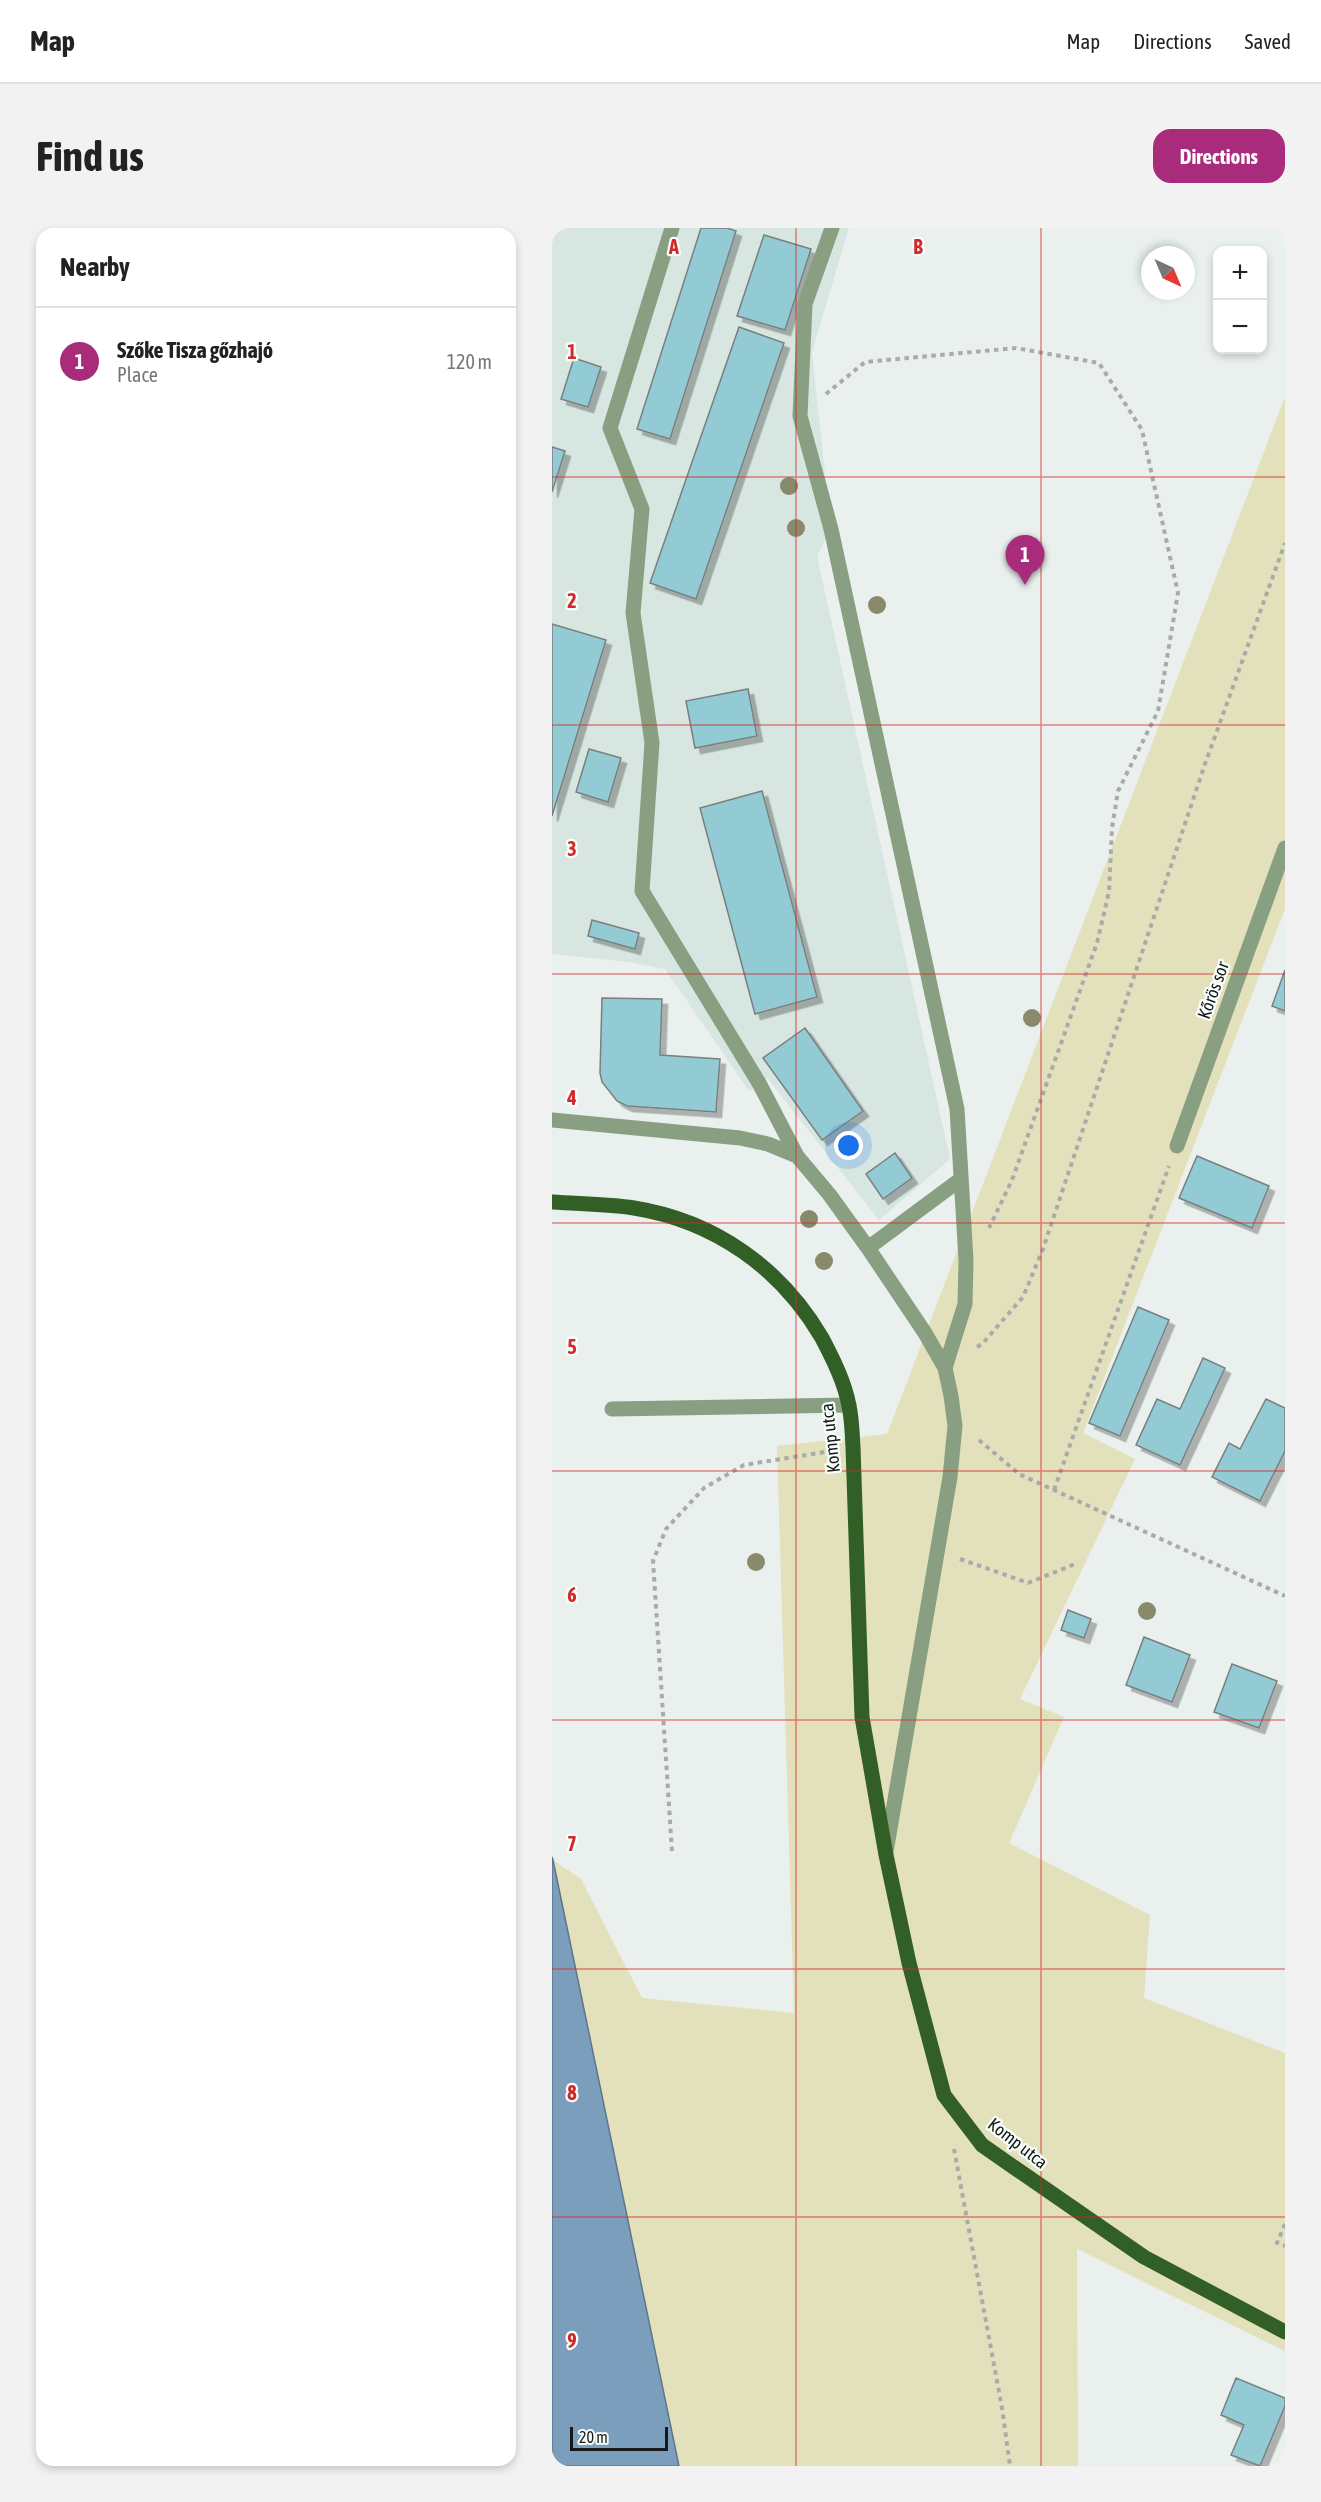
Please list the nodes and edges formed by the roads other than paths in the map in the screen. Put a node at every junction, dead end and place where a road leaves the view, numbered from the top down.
1 (672, 228) edge
2 (832, 228) edge
3 (1285, 848) edge
4 (552, 1120) edge
5 (1177, 1146) road end
6 (797, 1156) junction
7 (961, 1179) junction
8 (552, 1202) edge
9 (868, 1248) junction
10 (945, 1368) junction
11 (849, 1405) junction
12 (612, 1409) dead end
13 (886, 1855) junction
14 (1285, 2332) edge

1 - 6 street
2 - 7 street
3 - 5 street, Kőrös sor
4 - 6 street, Komp utca
6 - 9 street, Komp utca
7 - 9 street
7 - 10 street
8 - 11 main road, Komp utca
9 - 10 street, Komp utca
10 - 13 street, Komp utca
11 - 12 street
11 - 13 main road, Komp utca
13 - 14 main road, Komp utca

